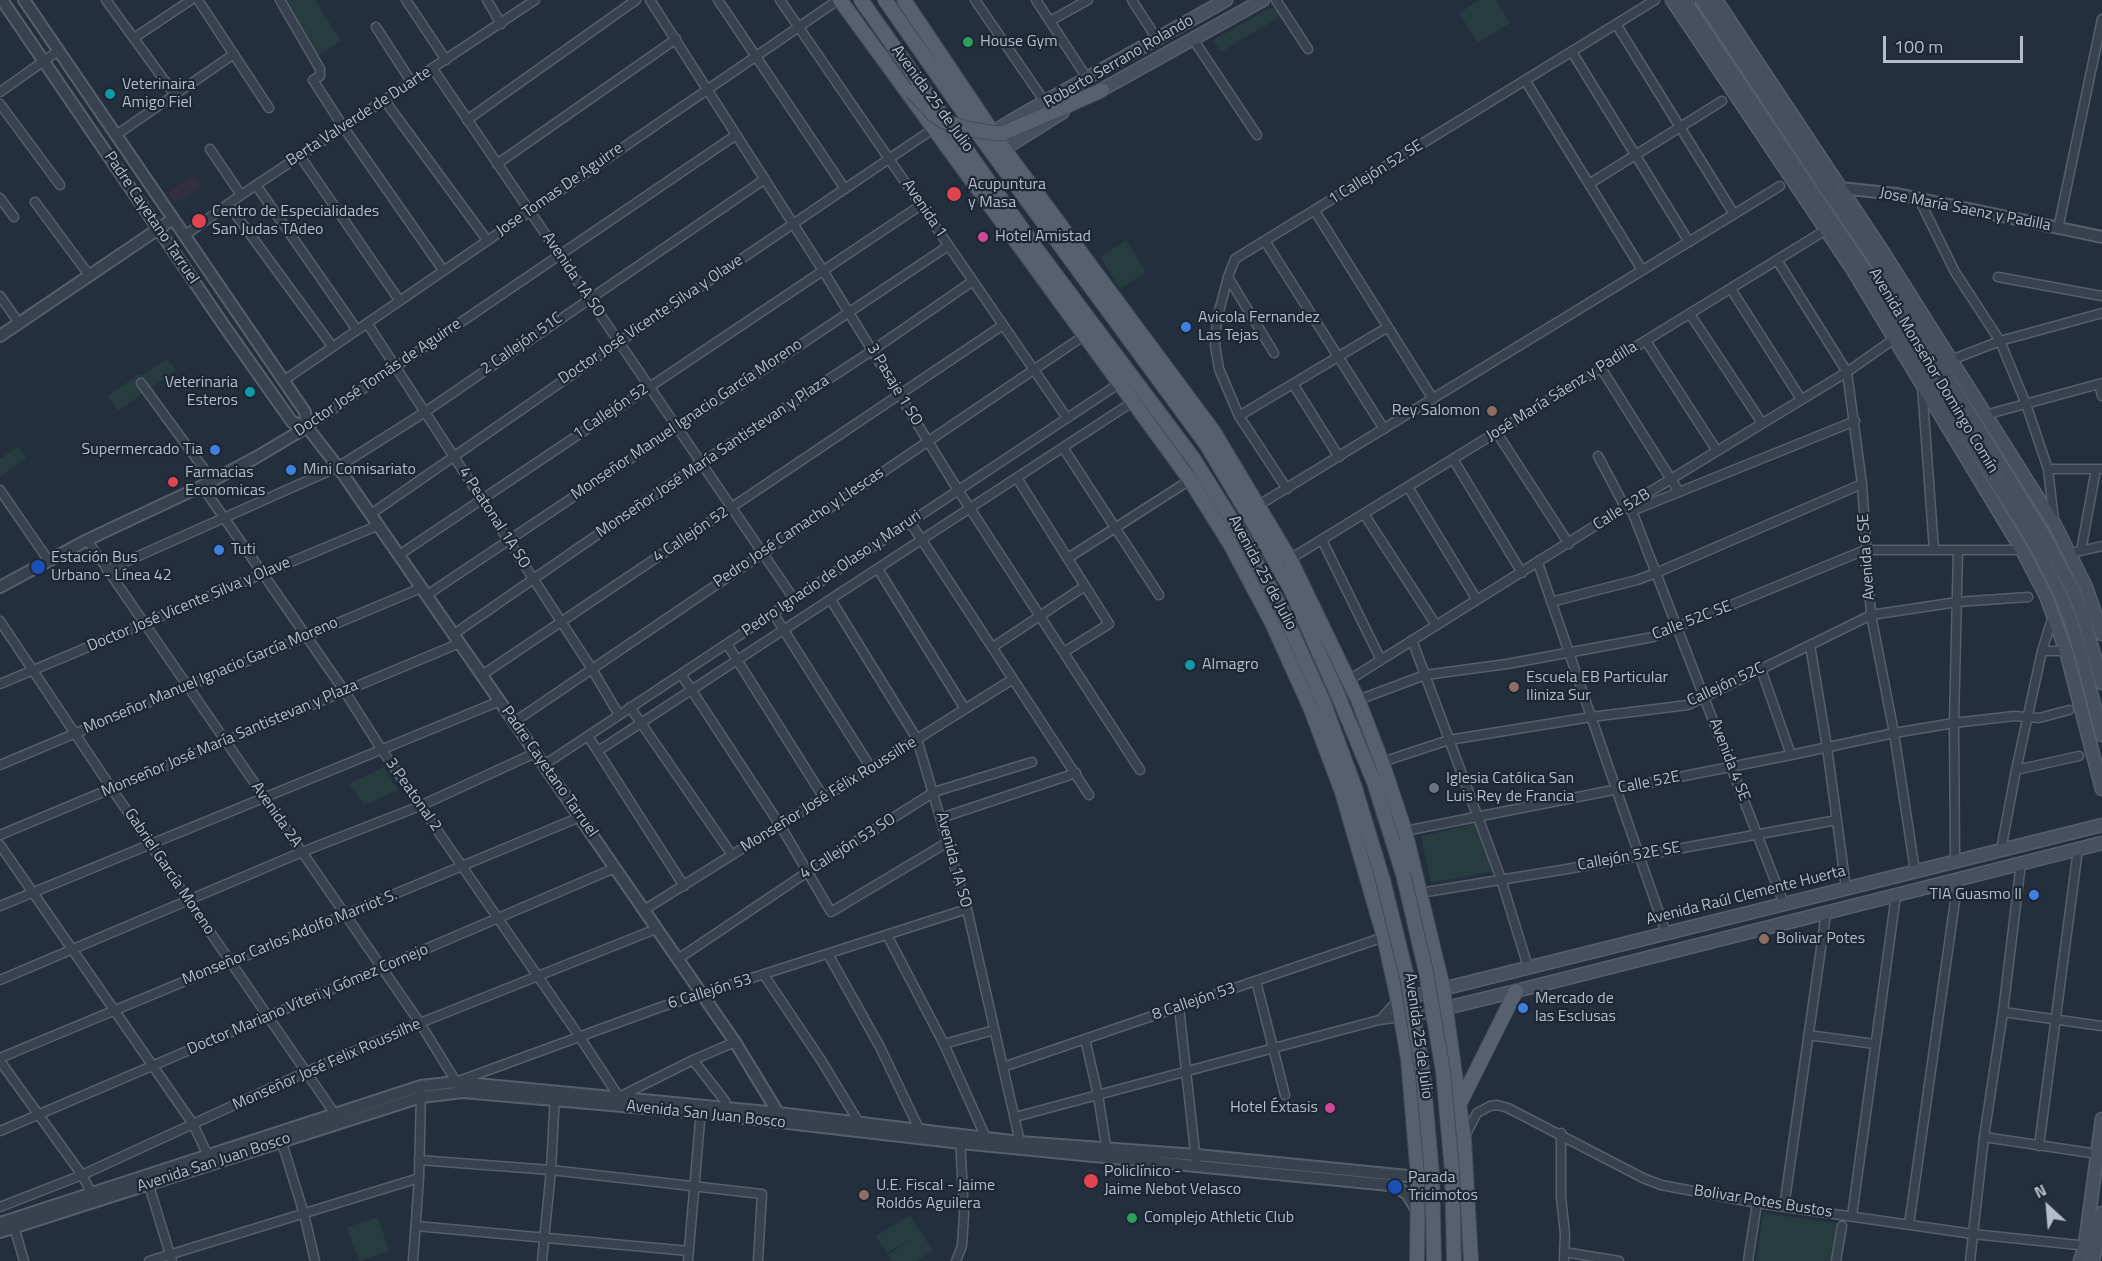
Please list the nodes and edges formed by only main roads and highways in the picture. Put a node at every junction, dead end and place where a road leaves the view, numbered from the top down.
1 (839, 0) edge
2 (861, 0) edge
3 (885, 0) edge
4 (904, 0) edge
5 (1226, 0) edge
6 (1263, 0) edge
7 (1672, 0) edge
8 (1684, 0) edge
9 (1702, 0) edge
10 (1716, 0) edge
11 (1704, 40) junction
12 (891, 71) junction
13 (1102, 90) junction
14 (987, 136) junction
15 (999, 152) junction
16 (1830, 227) junction
17 (2027, 482) junction
18 (2007, 499) junction
19 (1291, 590) junction
20 (2089, 614) junction
21 (1320, 621) junction
22 (2102, 634) edge
23 (2086, 674) junction
24 (2073, 676) junction
25 (2102, 683) edge
26 (2102, 735) edge
27 (2102, 789) edge
28 (2102, 825) edge
29 (2102, 843) edge
30 (1439, 972) junction
31 (1394, 980) junction
32 (1443, 988) junction
33 (1516, 991) junction
34 (1398, 1000) junction
35 (1446, 1008) junction
36 (1401, 1017) junction
37 (1450, 1033) junction
38 (1405, 1040) junction
39 (1460, 1102) junction
40 (2102, 1119) edge
41 (2102, 1213) edge
42 (1470, 1225) junction
43 (2091, 1246) junction
44 (1418, 1259) edge
45 (1434, 1261) edge
46 (1454, 1261) edge
47 (1471, 1261) edge
48 (1479, 1261) edge
49 (2080, 1261) edge
50 (2093, 1261) edge

1 - 12 main road, Avenida 25 de Julio
2 - 45 main road, Avenida 25 de Julio, bridge
3 - 14 main road, Avenida 25 de Julio
4 - 14 main road, Avenida 25 de Julio
5 - 14 main road, Roberto Serrano Rolando
6 - 13 main road, Roberto Serrano Rolando
7 - 11 main road, Avenida Monseñor Domingo Comín
8 - 11 main road, Avenida Monseñor Domingo Comín
9 - 18 main road, Avenida Monseñor Domingo Comín
10 - 17 main road, Avenida Monseñor Domingo Comín
11 - 16 main road, Avenida Monseñor Domingo Comín
12 - 13 main road, bridge
12 - 31 main road, Avenida 25 de Julio
13 - 15 main road, Roberto Serrano Rolando
14 - 15 main road, Avenida 25 de Julio
15 - 19 main road, Avenida 25 de Julio
15 - 21 main road, Avenida 25 de Julio
16 - 18 main road, Avenida Monseñor Domingo Comín
16 - 18 main road, Avenida Monseñor Domingo Comín
17 - 18 main road
17 - 20 main road, Avenida Monseñor Domingo Comín
18 - 20 main road, Avenida Monseñor Domingo Comín
18 - 23 main road, Avenida Monseñor Domingo Comín
18 - 24 main road, Avenida Monseñor Domingo Comín
19 - 21 main road
19 - 46 main road, Avenida 25 de Julio, bridge
20 - 22 main road, Avenida Monseñor Domingo Comín
20 - 25 main road, Avenida Monseñor Domingo Comín
21 - 30 main road, Avenida 25 de Julio
23 - 24 main road
23 - 26 main road, Avenida Monseñor Domingo Comín
24 - 27 main road, Avenida Monseñor Domingo Comín
28 - 32 main road, Avenida Raúl Clemente Huerta
29 - 33 main road
30 - 31 main road
30 - 32 main road, Avenida 25 de Julio
31 - 34 main road, Avenida 25 de Julio
32 - 34 main road, Avenida Raúl Clemente Huerta
32 - 35 main road, Avenida 25 de Julio
33 - 35 main road
33 - 39 main road
34 - 36 main road, Avenida 25 de Julio
35 - 36 main road
35 - 37 main road, Avenida 25 de Julio
36 - 38 main road, Avenida 25 de Julio
37 - 38 main road
37 - 39 main road, Avenida 25 de Julio
38 - 44 main road, Avenida 25 de Julio
39 - 42 main road, Avenida 25 de Julio
40 - 43 main road
41 - 43 main road
42 - 47 main road, Avenida 25 de Julio
42 - 48 main road
43 - 49 main road
43 - 50 main road

